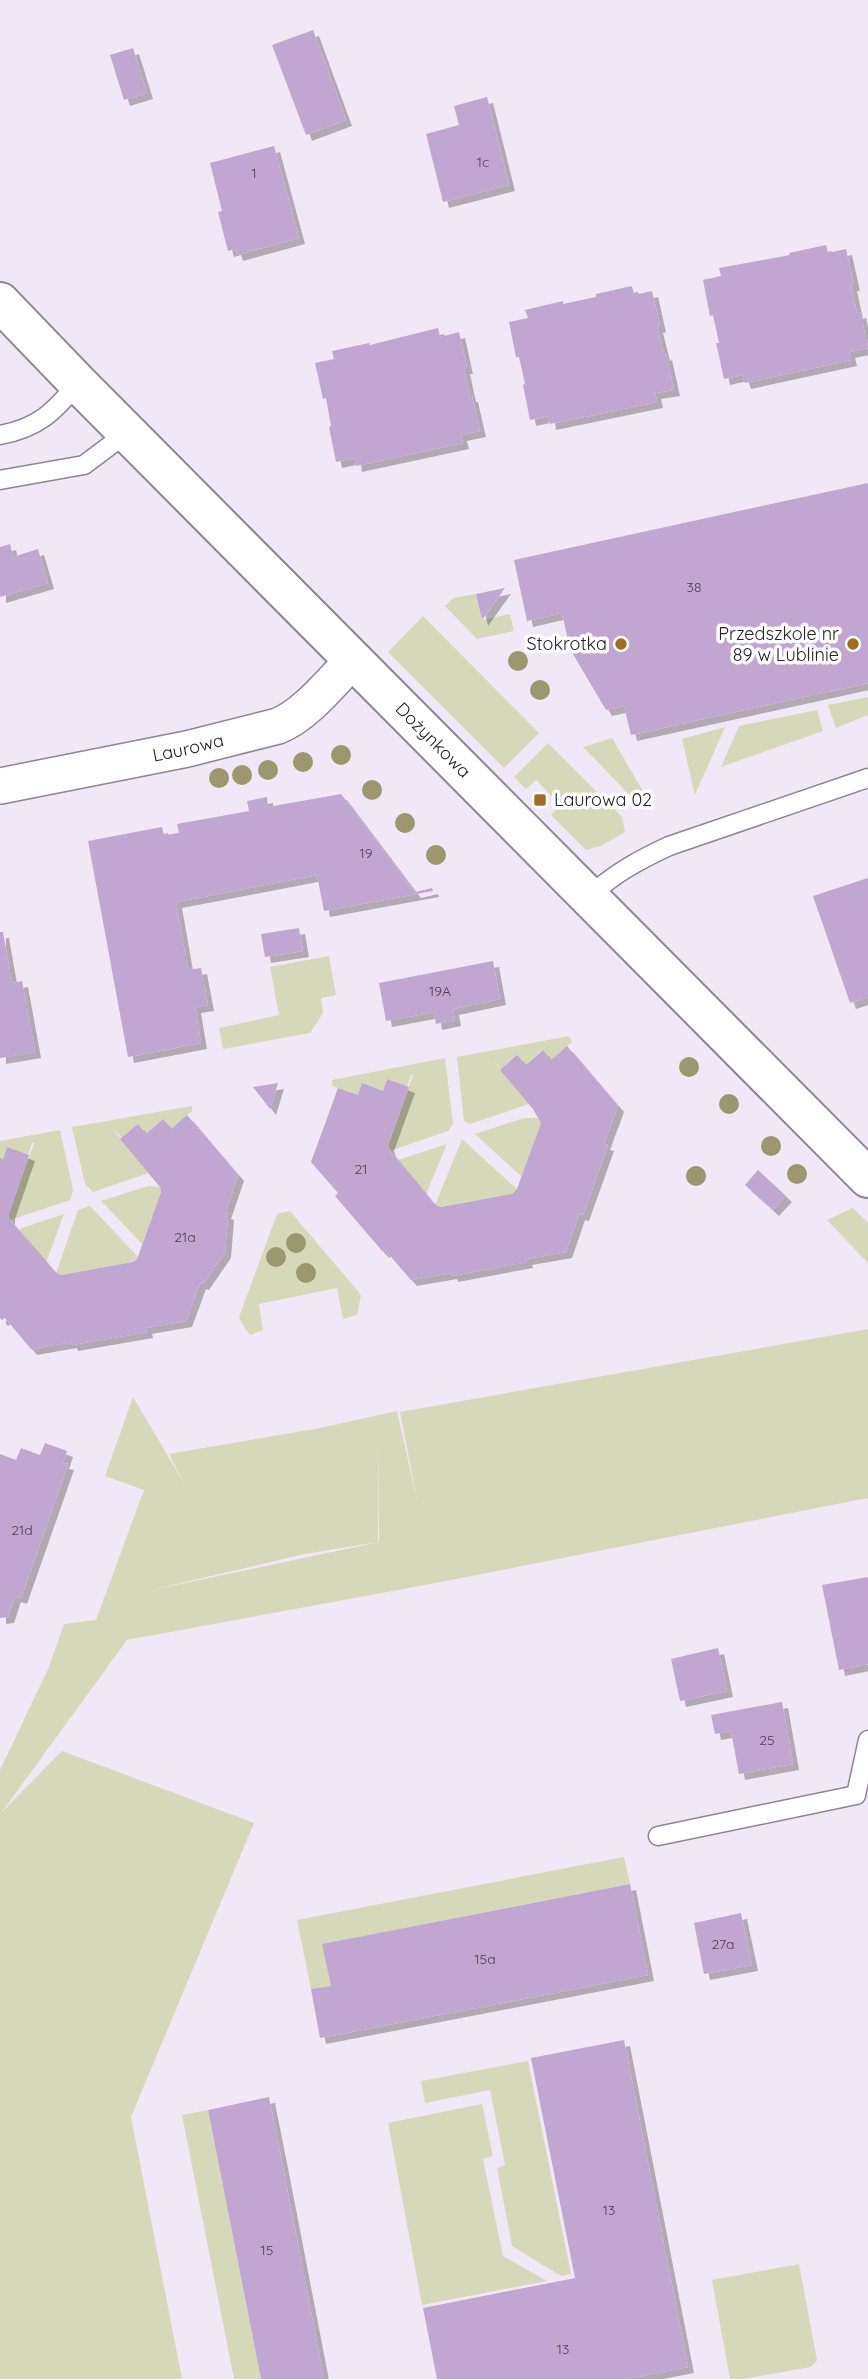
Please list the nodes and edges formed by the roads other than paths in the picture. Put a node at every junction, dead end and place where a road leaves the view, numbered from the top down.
1 (0, 302) edge
2 (78, 383) junction
3 (125, 431) junction
4 (0, 435) edge
5 (0, 480) edge
6 (353, 660) junction
7 (868, 778) edge
8 (0, 786) edge
9 (589, 897) junction
10 (868, 1178) edge
11 (868, 1740) edge
12 (658, 1836) dead end

1 - 2 street, Dożynkowa
2 - 3 street, Dożynkowa
2 - 4 lane
3 - 5 lane
3 - 6 street, Dożynkowa
6 - 8 street, Laurowa
6 - 9 street, Dożynkowa
7 - 9 lane
9 - 10 street, Dożynkowa
11 - 12 lane

